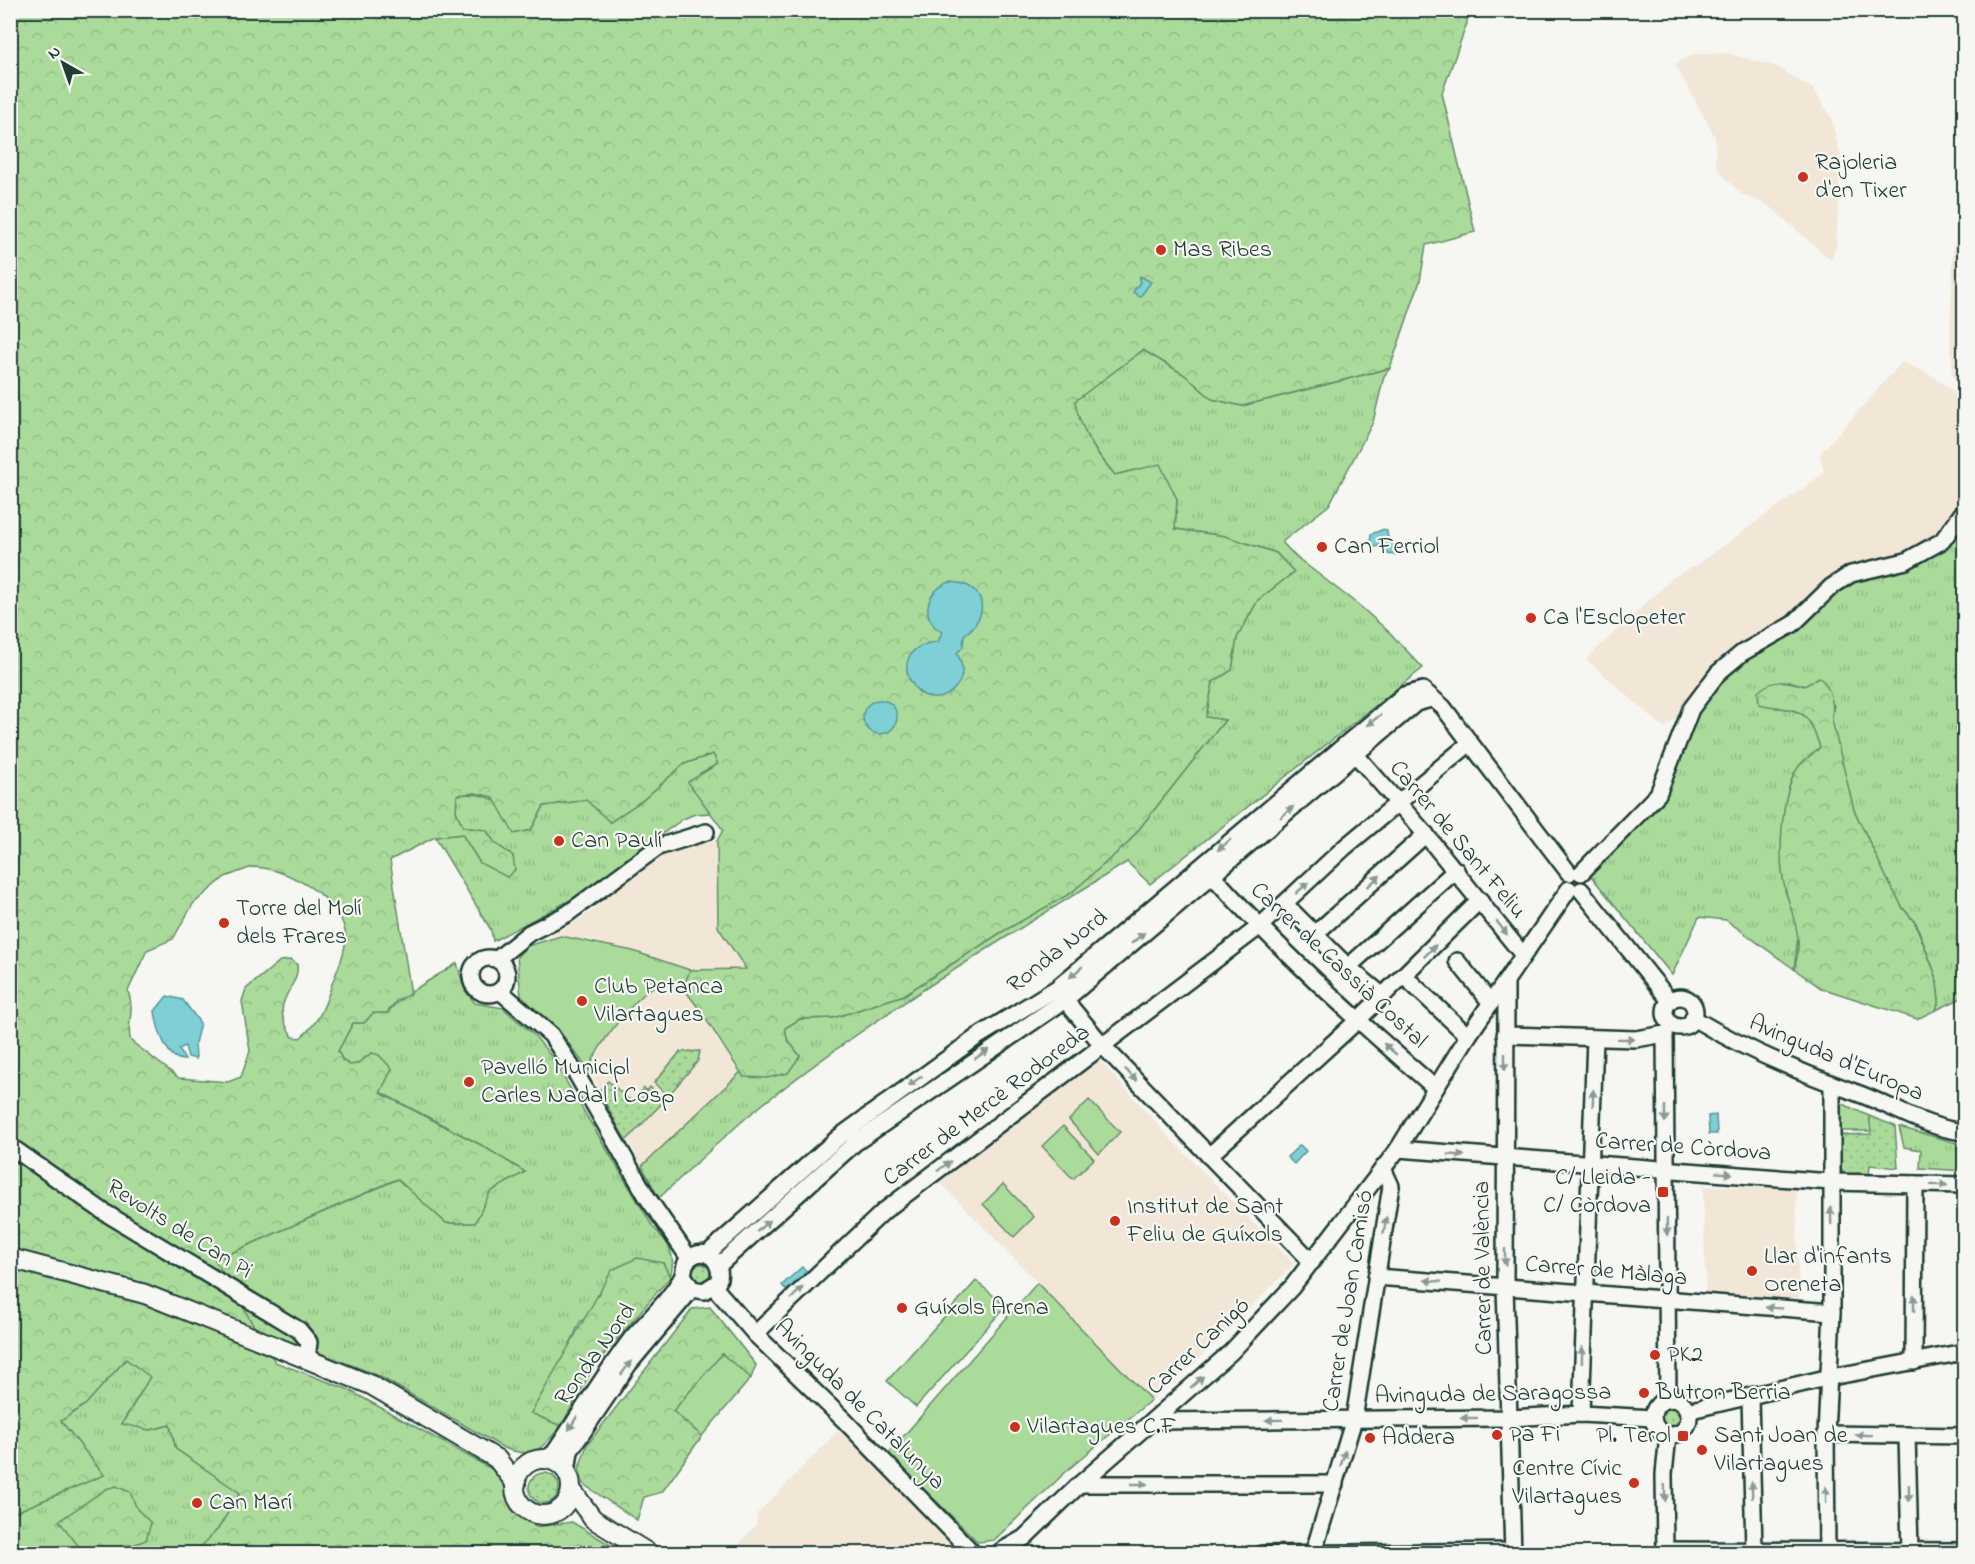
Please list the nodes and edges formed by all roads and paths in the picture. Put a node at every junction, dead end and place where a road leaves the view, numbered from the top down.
1 (1965, 511) edge
2 (1427, 694) junction
3 (1470, 743) junction
4 (1356, 755) junction
5 (1398, 802) junction
6 (706, 832) dead end
7 (1426, 834) junction
8 (1456, 870) junction
9 (1575, 873) junction
10 (1213, 876) junction
11 (1575, 890) junction
12 (1480, 900) junction
13 (1285, 903) junction
14 (1259, 927) junction
15 (1316, 934) junction
16 (1523, 955) junction
17 (496, 959) junction
18 (1457, 961) dead end
19 (1348, 967) junction
20 (1404, 976) junction
21 (1506, 983) junction
22 (500, 991) junction
23 (1383, 996) junction
24 (1065, 1000) junction
25 (1670, 1000) junction
26 (1491, 1003) junction
27 (1693, 1018) junction
28 (1358, 1021) junction
29 (1668, 1030) junction
30 (1505, 1035) junction
31 (1468, 1036) junction
32 (1595, 1039) junction
33 (1104, 1047) junction
34 (1832, 1086) junction
35 (1434, 1087) junction
36 (1965, 1132) edge
37 (10, 1146) edge
38 (1398, 1149) junction
39 (1209, 1156) junction
40 (1505, 1159) junction
41 (1590, 1163) junction
42 (1383, 1168) junction
43 (1665, 1169) junction
44 (1831, 1182) junction
45 (1915, 1184) junction
46 (1965, 1185) edge
47 (707, 1254) junction
48 (10, 1258) edge
49 (689, 1258) junction
50 (1311, 1262) junction
51 (719, 1265) junction
52 (682, 1275) junction
53 (1376, 1277) junction
54 (1505, 1286) junction
55 (714, 1287) junction
56 (692, 1289) junction
57 (1584, 1293) junction
58 (1669, 1300) junction
59 (1832, 1312) junction
60 (755, 1334) junction
61 (1965, 1352) edge
62 (307, 1359) junction
63 (1914, 1362) junction
64 (1826, 1378) junction
65 (1750, 1396) junction
66 (1668, 1400) junction
67 (1687, 1412) junction
68 (1581, 1414) junction
69 (1509, 1418) junction
70 (1653, 1418) junction
71 (1354, 1419) junction
72 (1153, 1421) junction
73 (1826, 1434) junction
74 (1668, 1435) junction
75 (1907, 1435) junction
76 (1965, 1436) edge
77 (497, 1459) junction
78 (537, 1461) junction
79 (569, 1481) junction
80 (516, 1484) junction
81 (1080, 1484) junction
82 (1335, 1484) junction
83 (558, 1511) junction
84 (593, 1519) junction
85 (1024, 1538) junction
86 (1754, 1549) junction
87 (1910, 1551) junction
88 (1965, 1551) edge
89 (1003, 1552) edge
90 (1312, 1552) edge
91 (1513, 1552) edge
92 (1665, 1552) edge
93 (1827, 1552) edge
94 (1273, 1553) edge
95 (650, 1554) edge
96 (976, 1554) edge
97 (1017, 1554) edge
98 (1262, 1554) edge

1 - 9 street
2 - 3 street
2 - 4 street, Ronda Nord
2 -> 47 street, Ronda Nord
3 - 5 street, Carrer de Mercè Rodoreda
3 - 9 street
4 - 5 street, Carrer de Sant Feliu
10 -> 4 street, Ronda Nord
5 - 7 street, Carrer de Sant Feliu
13 -> 5 street, Carrer de Mercè Rodoreda
6 - 17 street
7 - 8 street, Carrer de Sant Feliu
15 -> 7 street
8 - 12 street, Carrer de Sant Feliu
8 - 19 street
9 - 11 street
10 - 14 street, Carrer de Cassià Costal
24 -> 10 street, Ronda Nord
11 - 16 street, Carrer de Joan Camisó
11 - 25 street
12 -> 16 street, Carrer de Sant Feliu
20 -> 12 street
13 - 14 street, Carrer de Mercè Rodoreda
13 - 15 street
14 - 28 street, Carrer de Cassià Costal
14 - 33 street, Carrer de Mercè Rodoreda
15 - 19 street
16 - 21 street, Carrer de Joan Camisó
17 - 22 street
17 - 22 street
18 - 26 street
19 - 23 street
20 - 23 street
20 - 31 street
21 - 26 street, Carrer de Joan Camisó
21 - 30 street, Carrer de València
22 - 49 street
23 - 28 street
24 - 33 street
51 -> 24 street, Ronda Nord
25 - 27 street
25 - 29 street
26 - 31 street, Carrer de Joan Camisó
27 - 29 street
27 - 34 street, Avinguda d'Europa
35 -> 28 street, Carrer de Cassià Costal
28 - 39 street
32 -> 29 street
29 -> 43 street
30 - 32 street
30 -> 40 street, Carrer de València
31 - 35 street, Carrer de Joan Camisó
41 -> 32 street
33 -> 39 street
60 -> 33 street, Carrer de Mercè Rodoreda
34 - 36 street, Avinguda d'Europa
34 - 44 street
35 - 38 street, Carrer de Joan Camisó
37 - 62 street, Revolts de Can Pi
38 -> 40 street, Carrer de Còrdova
38 - 42 street, Carrer de Joan Camisó
39 - 50 street
40 - 41 street, Carrer de Còrdova
40 -> 54 street, Carrer de València
41 - 43 street, Carrer de Còrdova
41 - 57 street
42 - 50 street, Carrer Canigó
53 -> 42 street, Carrer de Joan Camisó
43 -> 44 street, Carrer de Còrdova
43 -> 58 street
44 - 45 street, Carrer de Còrdova
59 -> 44 street
45 -> 46 street, Carrer de Còrdova
63 -> 45 street
47 - 49 street, Ronda Nord
47 - 51 street
48 - 62 main road
49 - 52 street, Ronda Nord
72 -> 50 street, Carrer Canigó
51 - 55 street
52 - 56 street
52 -> 78 street, Ronda Nord
54 -> 53 street, Carrer de Màlaga
53 - 71 street, Carrer de Joan Camisó
54 - 57 street, Carrer de Màlaga
54 - 69 street, Carrer de València
55 - 56 street
55 - 60 street, Avinguda de Catalunya
79 -> 56 street, Ronda Nord
57 - 58 street, Carrer de Màlaga
68 -> 57 street
59 -> 58 street, Carrer de Màlaga
58 - 66 street
59 - 64 street
60 - 96 street, Avinguda de Catalunya
61 - 63 street
62 - 77 main road
63 - 64 street
64 - 65 street
64 - 73 street
65 - 67 street
86 -> 65 street
66 - 67 street
66 - 70 street
67 - 74 street
68 - 69 street, Avinguda de Saragossa
68 - 70 street, Avinguda de Saragossa
69 -> 71 street, Avinguda de Saragossa
69 - 91 street, Carrer de València
70 - 74 street
71 -> 72 street, Avinguda de Saragossa
82 -> 71 street, Carrer de Joan Camisó
72 - 81 street, Carrer Canigó
75 -> 73 street
93 -> 73 street
74 -> 92 street
75 - 76 street
75 -> 87 street
77 - 78 main road
77 - 80 main road
78 - 79 main road
78 - 80 main road
79 - 83 main road
79 - 84 main road
80 - 83 main road
81 -> 82 street
81 - 85 street, Carrer Canigó
82 - 90 street, Carrer de Joan Camisó
83 - 84 main road
84 - 95 main road
85 - 89 street, Carrer Canigó
85 - 97 street, Carrer Canigó
86 - 92 street
86 - 93 street
87 - 88 street
87 - 93 street
89 - 96 street, Carrer Canigó
90 - 91 street
90 - 94 street
94 - 98 street

